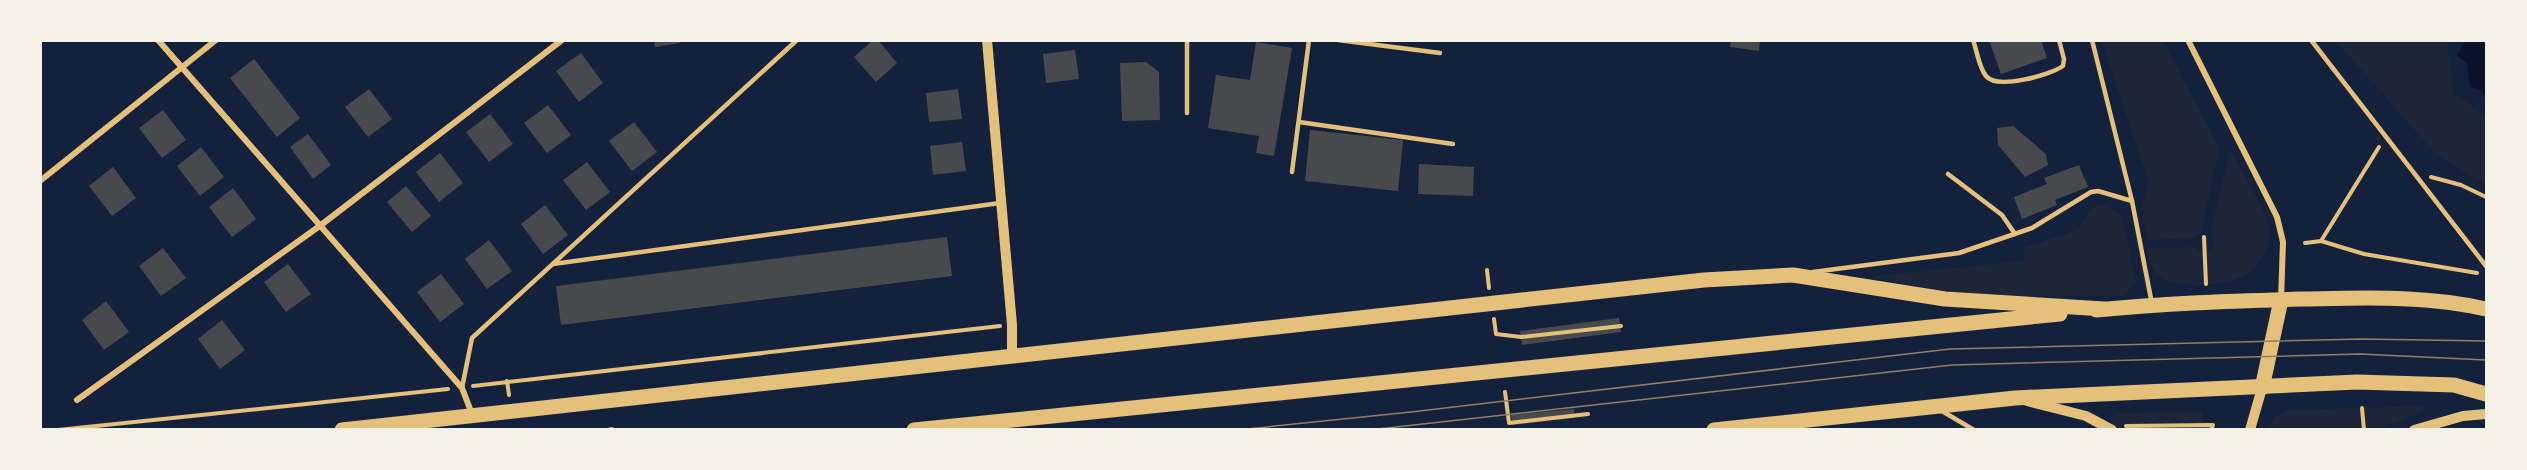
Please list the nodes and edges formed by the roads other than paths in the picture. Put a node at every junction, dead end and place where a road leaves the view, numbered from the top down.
1 (158, 40) edge
2 (216, 40) edge
3 (562, 40) edge
4 (797, 40) edge
5 (987, 40) edge
6 (1188, 40) edge
7 (1309, 40) edge
8 (1338, 40) edge
9 (1974, 40) edge
10 (2058, 40) edge
11 (2092, 40) edge
12 (2188, 40) edge
13 (2311, 40) edge
14 (1440, 54) dead end
15 (183, 68) junction
16 (1187, 113) dead end
17 (1299, 122) junction
18 (1453, 144) dead end
19 (1292, 172) dead end
20 (1948, 174) dead end
21 (40, 181) edge
22 (2132, 201) junction
23 (1002, 203) junction
24 (321, 225) junction
25 (2015, 234) junction
26 (553, 264) junction
27 (2487, 266) edge
28 (1793, 275) junction
29 (2281, 300) junction
30 (2153, 306) junction
31 (2104, 309) junction
32 (2487, 309) edge
33 (1012, 356) junction
34 (462, 388) junction
35 (2262, 388) junction
36 (2487, 394) edge
37 (2015, 398) junction
38 (77, 400) dead end
39 (1934, 406) junction
40 (472, 414) junction
41 (2487, 414) edge
42 (2114, 428) edge
43 (342, 429) edge
44 (914, 429) edge
45 (1714, 429) edge
46 (1974, 429) edge
47 (2250, 429) edge
48 (2415, 429) edge

1 - 15 street
2 - 15 street
3 - 24 street
4 - 26 lane
5 - 23 street
6 - 16 lane
7 - 17 lane
8 - 14 lane
9 - 10 lane
11 - 22 lane
12 - 29 street
13 - 27 lane
15 - 21 street
15 - 24 street
17 - 18 lane
17 - 19 lane
20 - 25 lane
22 - 25 lane
22 - 30 lane
23 - 26 lane
23 - 33 street
24 - 34 street
24 - 38 street
25 - 28 lane
26 - 34 lane
28 - 31 main road
28 - 33 main road
29 - 30 main road
29 - 32 main road
29 - 35 main road
30 - 31 main road
31 - 44 main road
33 - 40 main road
34 - 40 street
35 - 36 main road
35 - 37 main road
35 - 47 street
37 - 39 main road
37 - 42 street
39 - 45 main road
39 - 46 lane
40 - 43 main road
41 - 48 street

